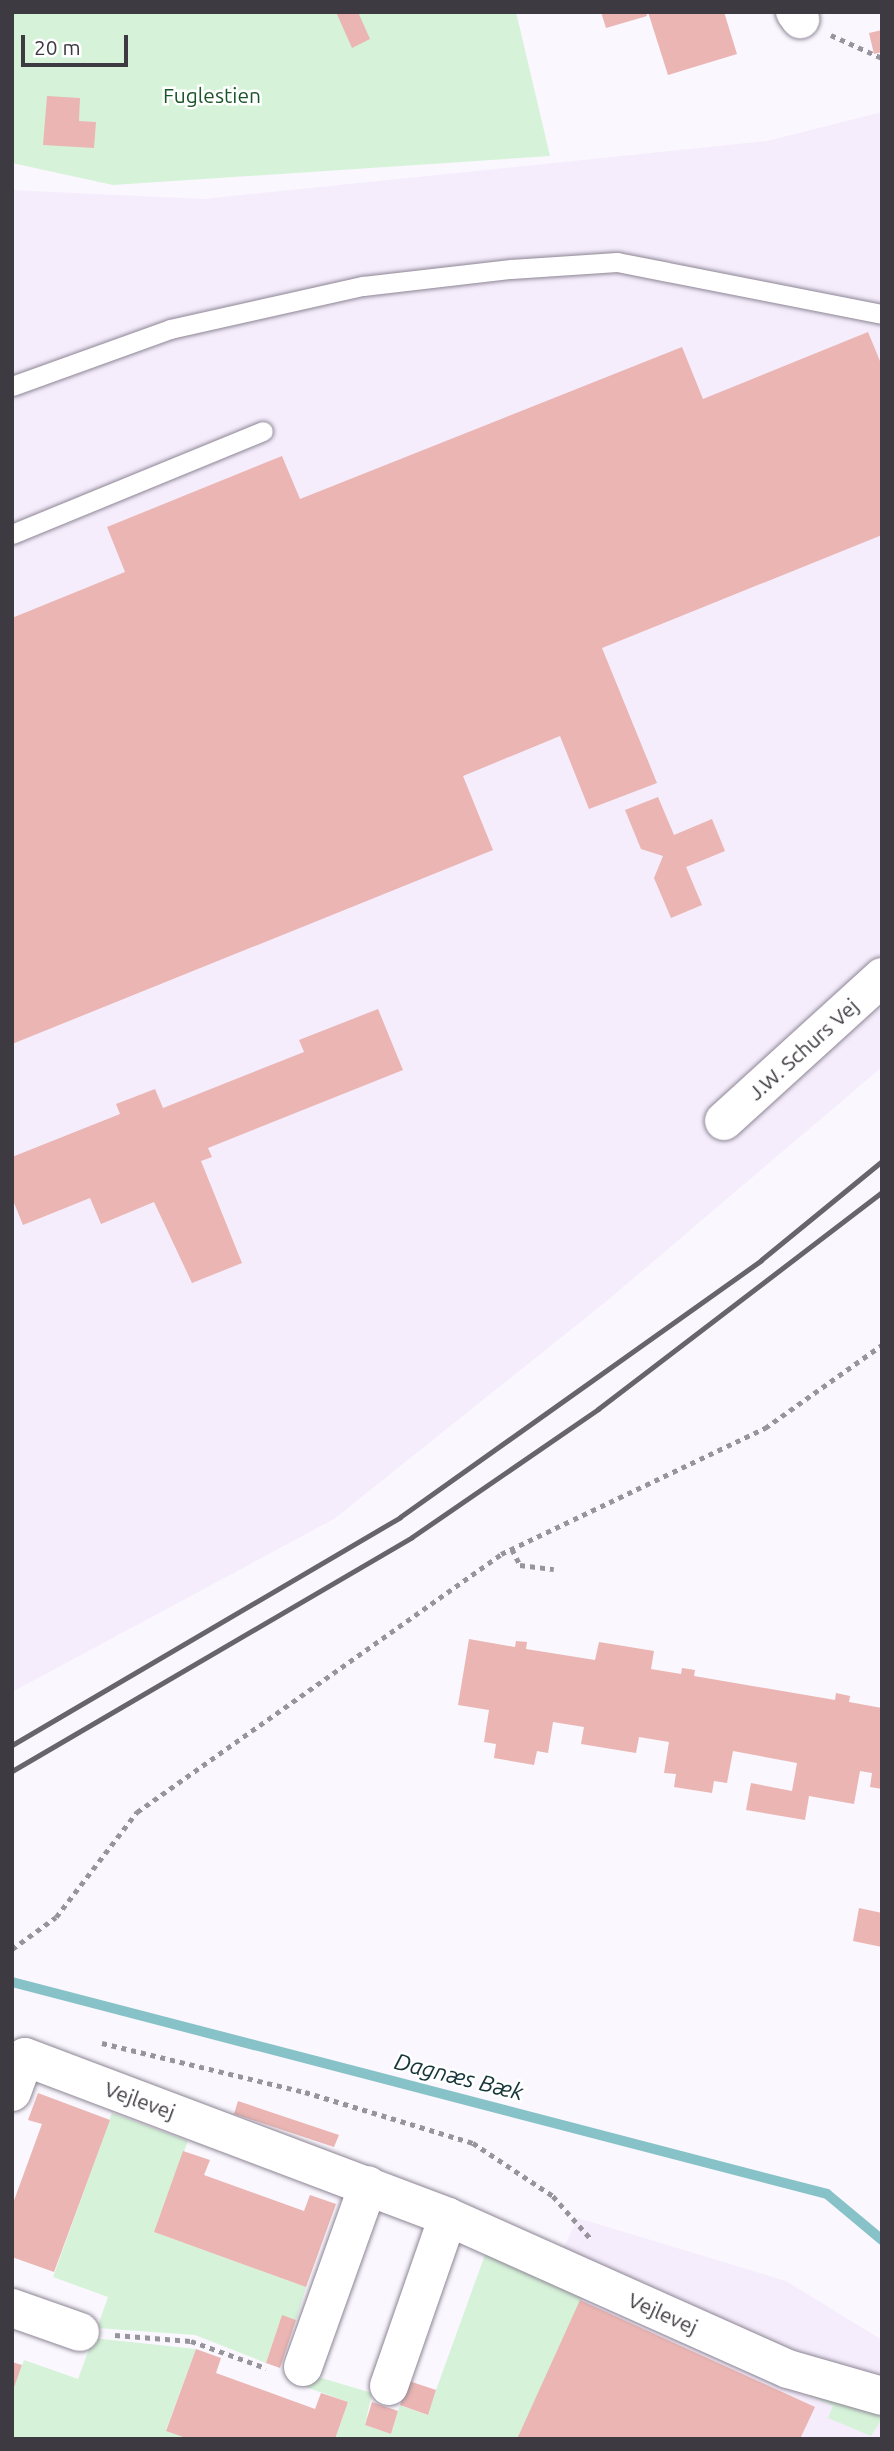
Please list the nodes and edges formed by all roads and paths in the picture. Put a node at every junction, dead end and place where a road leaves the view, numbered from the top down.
1 (797, 15) edge
2 (882, 58) edge
3 (882, 314) edge
4 (12, 386) edge
5 (263, 430) dead end
6 (12, 534) edge
7 (882, 977) edge
8 (724, 1121) dead end
9 (882, 1345) edge
10 (512, 1549) junction
11 (554, 1569) dead end
12 (12, 1949) edge
13 (94, 2041) dead end
14 (16, 2067) edge
15 (368, 2185) junction
16 (448, 2217) junction
17 (596, 2245) dead end
18 (12, 2308) edge
19 (80, 2332) joint
20 (303, 2367) joint
21 (389, 2386) dead end
22 (882, 2396) edge

1 - 2 path
3 - 4 lane
5 - 6 lane
7 - 8 street, J.W. Schurs Vej
9 - 10 path
10 - 11 path
10 - 12 path
13 - 17 path
14 - 15 street, Vejlevej
15 - 16 street, Vejlevej
15 - 20 street
16 - 21 street
16 - 22 street, Vejlevej
18 - 19 street
19 - 20 path

